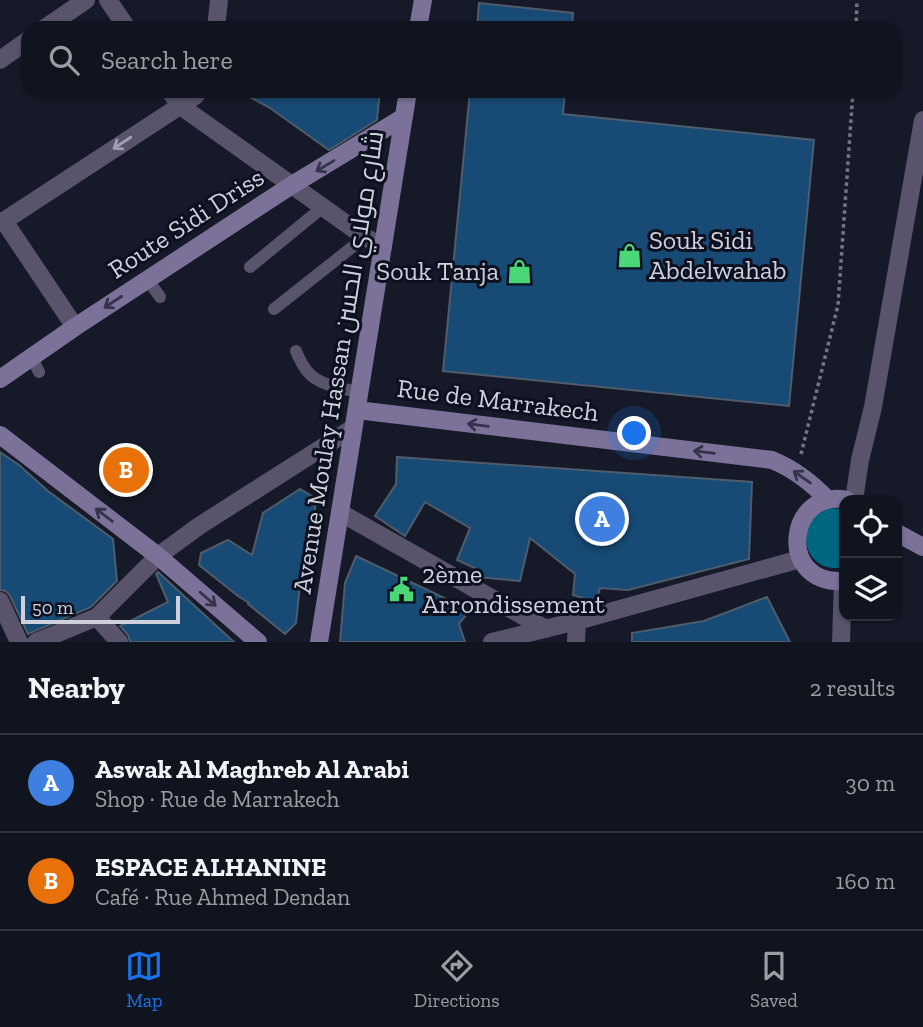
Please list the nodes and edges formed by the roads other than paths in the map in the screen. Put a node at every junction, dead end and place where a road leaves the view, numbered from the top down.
1 (86, 0) edge
2 (108, 0) edge
3 (219, 0) edge
4 (423, 0) edge
5 (55, 21) edge
6 (122, 21) edge
7 (217, 21) edge
8 (419, 21) edge
9 (21, 45) edge
10 (0, 60) edge
11 (175, 98) edge
12 (407, 98) edge
13 (404, 117) junction
14 (923, 120) edge
15 (292, 186) junction
16 (323, 206) junction
17 (2, 221) edge
18 (365, 237) junction
19 (383, 247) junction
20 (250, 267) dead end
21 (148, 279) junction
22 (160, 297) dead end
23 (274, 309) dead end
24 (75, 327) junction
25 (296, 351) dead end
26 (0, 379) edge
27 (359, 392) junction
28 (355, 419) junction
29 (0, 435) edge
30 (855, 495) edge
31 (837, 500) edge
32 (341, 513) junction
33 (902, 536) edge
34 (923, 547) edge
35 (158, 556) junction
36 (800, 559) junction
37 (839, 582) edge
38 (0, 601) edge
39 (97, 617) junction
40 (578, 621) junction
41 (842, 621) edge
42 (546, 629) junction
43 (19, 642) edge
44 (36, 642) edge
45 (118, 642) edge
46 (258, 642) edge
47 (319, 642) edge
48 (492, 642) edge
49 (576, 642) edge
50 (841, 642) edge

1 - 5 street
2 - 6 street
3 - 7 street
4 - 8 main road
9 - 10 street
11 - 15 street
11 -> 17 street
12 - 13 main road, Avenue Moulay Hassan شارع مولاي الحسن
13 -> 15 main road, Route Sidi Driss
13 - 19 main road, Avenue Moulay Hassan شارع مولاي الحسن
14 - 30 street
15 - 16 street
15 - 21 main road, Route Sidi Driss
16 - 18 street
16 - 20 lane
17 - 24 street
18 - 19 street
18 - 23 lane
19 - 27 main road, Avenue Moulay Hassan شارع مولاي الحسن
21 - 22 lane
21 -> 24 main road, Route Sidi Driss
24 - 26 main road, Route Sidi Driss
25 - 27 lane
27 - 28 main road, Avenue Moulay Hassan شارع مولاي الحسن
31 -> 28 main road, Rue de Marrakech
28 - 32 main road, Avenue Moulay Hassan شارع مولاي الحسن
28 - 35 street
35 -> 29 main road
31 - 36 main road
32 - 42 street
32 - 47 main road, Avenue Moulay Hassan شارع مولاي الحسن
33 - 34 main road
35 - 39 street
35 -> 46 main road
36 - 37 main road
36 - 40 street
38 - 43 street
39 - 44 street
39 - 45 street
40 - 42 street
40 - 49 street
41 - 50 street
42 - 48 street

